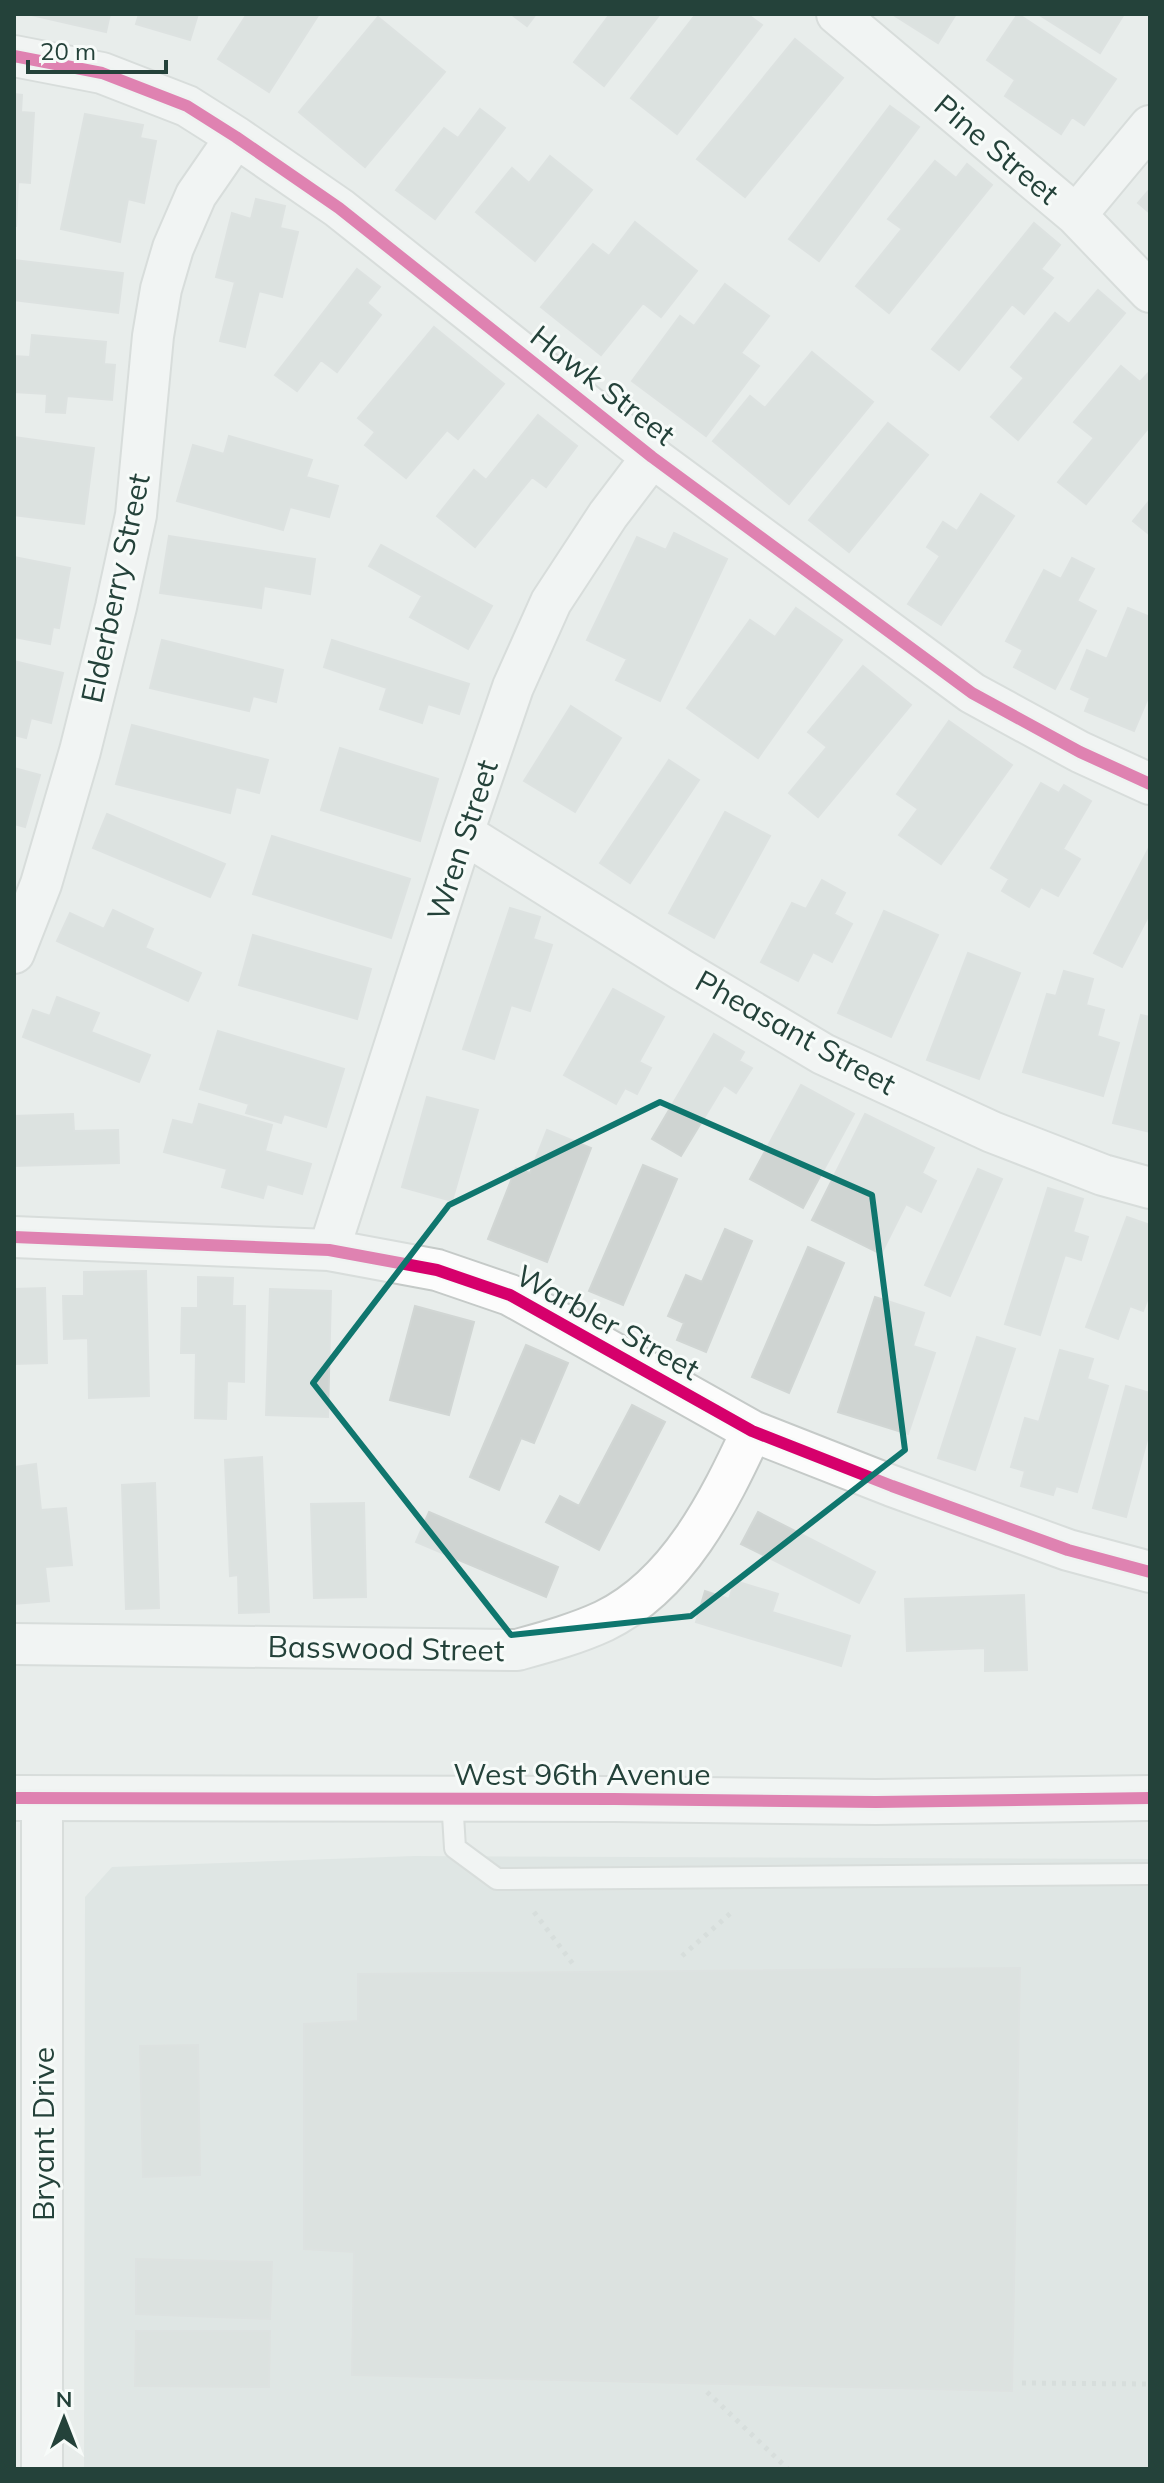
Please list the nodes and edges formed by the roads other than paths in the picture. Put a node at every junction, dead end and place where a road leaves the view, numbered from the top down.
1 (837, 14) edge
2 (14, 56) edge
3 (1150, 126) edge
4 (236, 137) junction
5 (1076, 215) junction
6 (1150, 292) edge
7 (652, 457) junction
8 (1150, 784) edge
9 (463, 833) junction
10 (14, 953) edge
11 (1150, 1188) edge
12 (14, 1237) edge
13 (329, 1250) junction
14 (752, 1431) junction
15 (1150, 1572) edge
16 (14, 1644) edge
17 (28, 1798) edge
18 (1150, 1798) edge
19 (452, 1799) junction
20 (1150, 1874) edge
21 (29, 2082) edge
22 (42, 2469) edge

1 - 5 street, Pine Street
2 - 4 street, Hawk Street
3 - 5 street
4 - 7 street, Hawk Street
4 - 10 street, Elderberry Street
5 - 6 street, Pine Street
7 - 8 street, Hawk Street
7 - 9 street, Wren Street
9 - 11 street, Pheasant Street
9 - 13 street, Wren Street
12 - 13 street, Warbler Street
13 - 14 street, Warbler Street
14 - 15 street, Warbler Street
14 - 16 street, Basswood Street
17 - 19 street, West 96th Avenue
17 - 21 street, Bryant Drive
18 - 19 street, West 96th Avenue
19 - 20 lane
21 - 22 street, Bryant Drive

